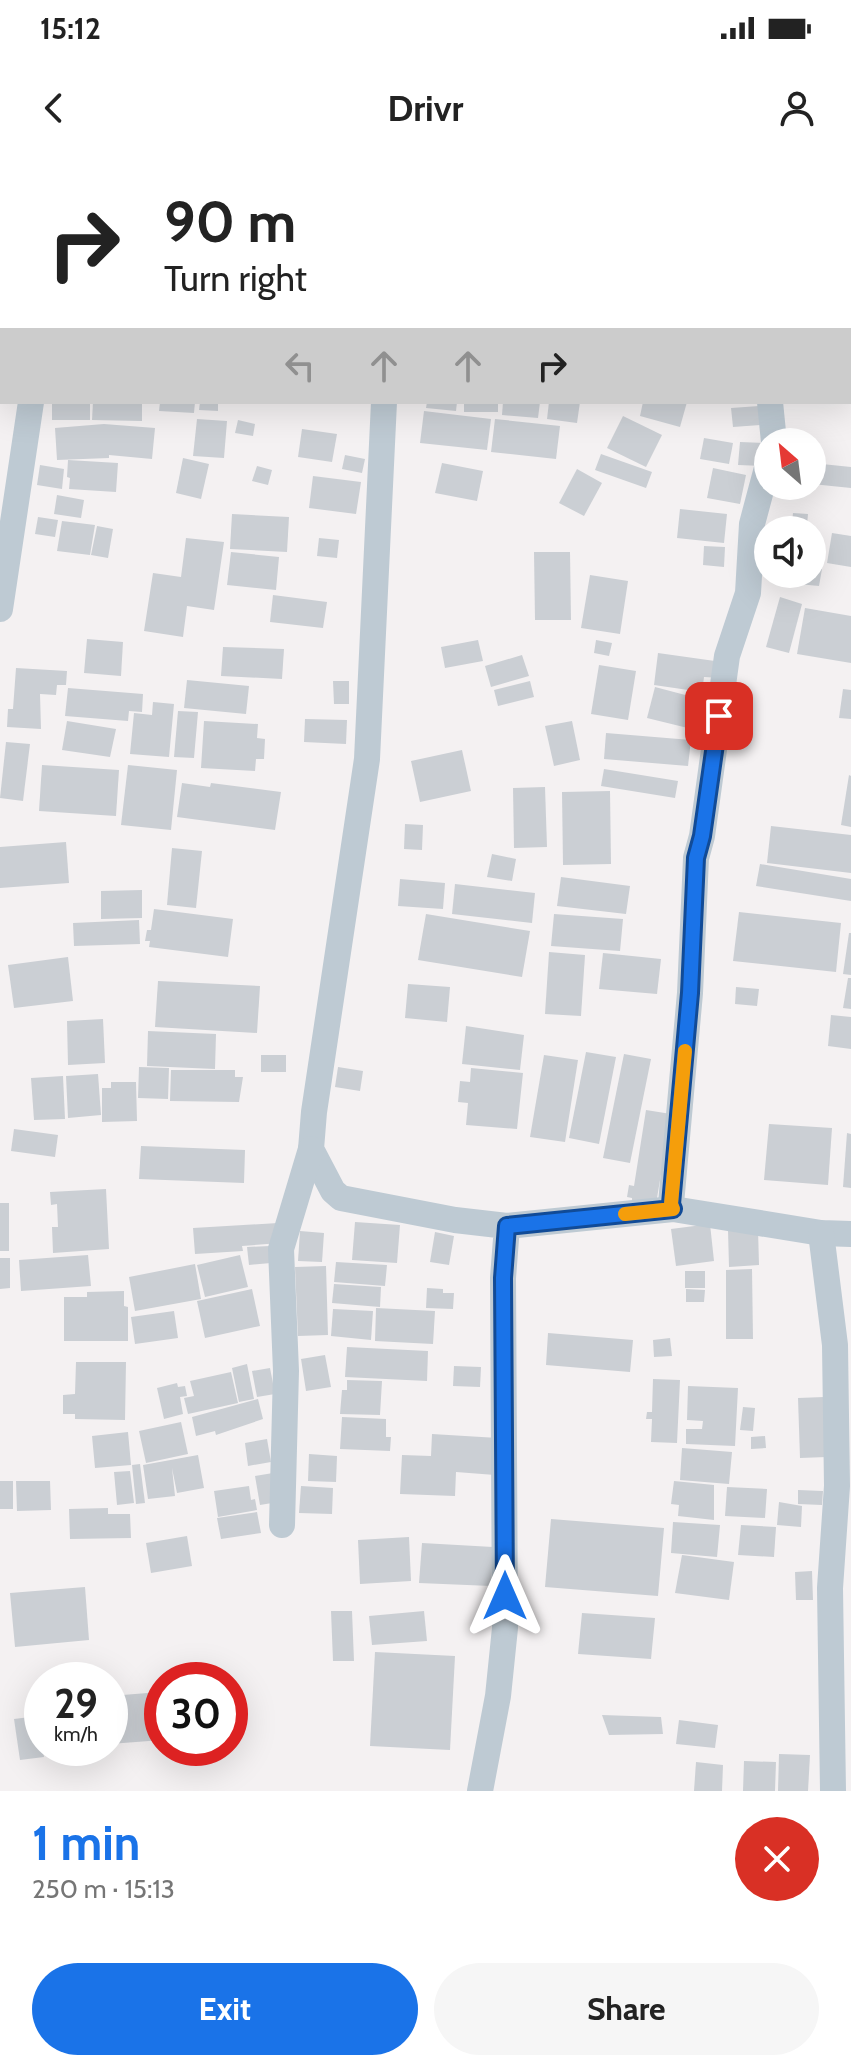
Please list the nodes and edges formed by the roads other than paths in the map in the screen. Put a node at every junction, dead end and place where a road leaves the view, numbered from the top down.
1 (31, 404) edge
2 (384, 404) edge
3 (770, 404) edge
4 (773, 428) edge
5 (758, 500) edge
6 (0, 609) edge
7 (311, 1149) junction
8 (673, 1209) junction
9 (507, 1226) junction
10 (821, 1233) junction
11 (851, 1234) edge
12 (282, 1525) dead end
13 (480, 1791) edge
14 (833, 1791) edge

1 - 6 street
2 - 7 street
3 - 4 street
5 - 8 street
7 - 9 street
7 - 12 street
8 - 9 street
8 - 10 street
9 - 13 street
10 - 11 street
10 - 14 street

